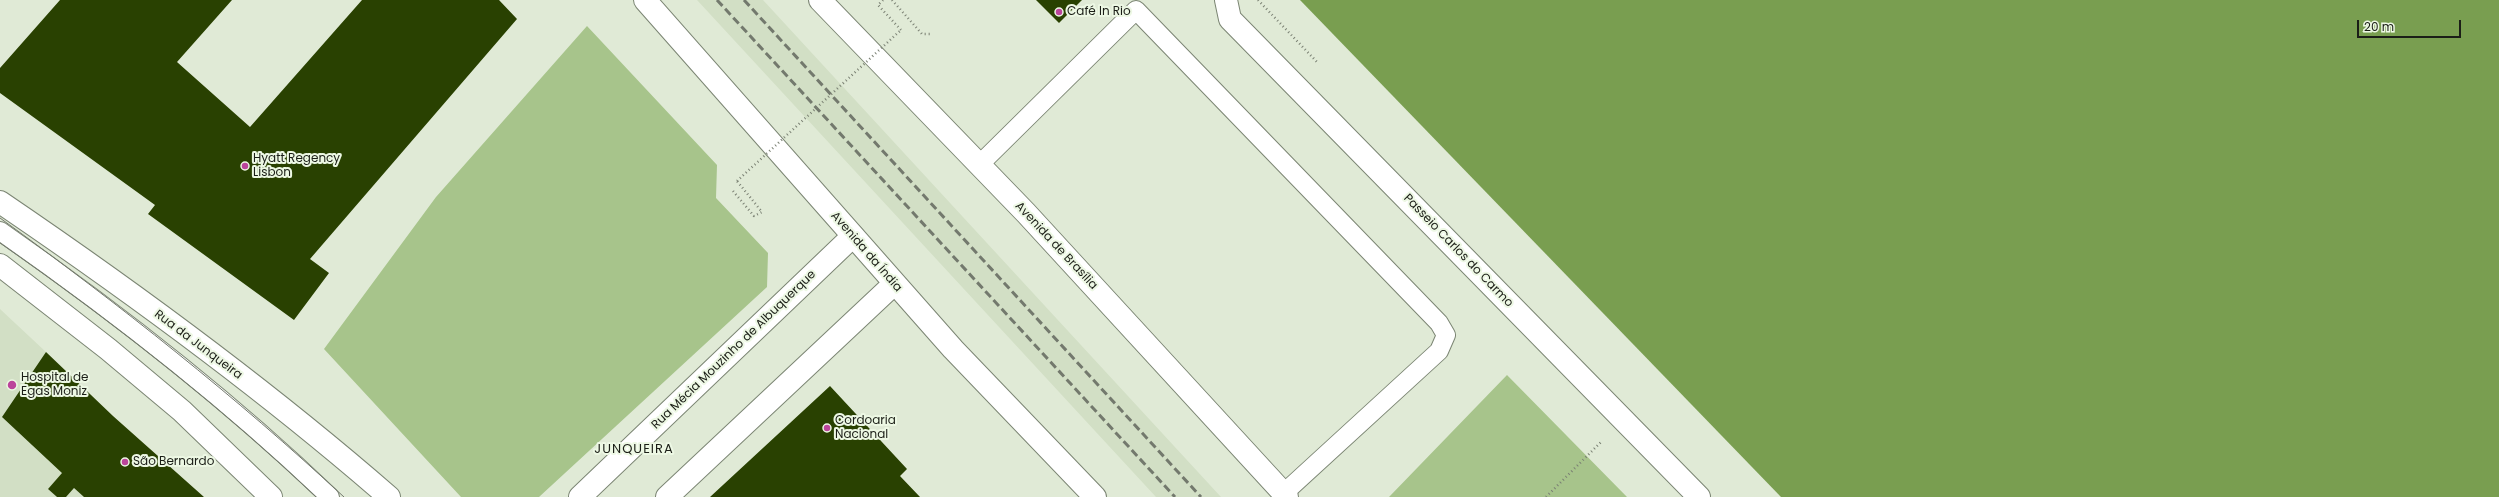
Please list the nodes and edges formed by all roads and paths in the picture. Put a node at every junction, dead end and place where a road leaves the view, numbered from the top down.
1 (645, 0) edge
2 (820, 0) edge
3 (883, 0) edge
4 (892, 0) edge
5 (1212, 0) edge
6 (1141, 5) edge
7 (1228, 9) edge
8 (931, 34) dead end
9 (979, 165) junction
10 (733, 191) dead end
11 (0, 202) edge
12 (0, 231) edge
13 (853, 236) junction
14 (0, 265) edge
15 (894, 284) junction
16 (1623, 420) junction
17 (1286, 495) edge
18 (271, 497) edge
19 (330, 497) edge
20 (389, 497) edge
21 (580, 497) edge
22 (667, 497) edge
23 (1095, 497) edge
24 (1546, 497) edge
25 (1699, 497) edge

1 - 13 main road, Avenida da Índia
2 - 9 main road, Avenida de Brasília
3 - 10 path, bridge
4 - 8 path
5 - 7 main road, Passeio Carlos do Carmo
6 - 9 lane
6 - 17 lane
7 - 16 main road, Passeio Carlos do Carmo
9 - 17 main road, Avenida de Brasília
11 - 20 main road, Rua da Junqueira
12 - 19 lane
13 - 15 main road, Avenida da Índia
13 - 21 main road, Rua Mécia Mouzinho de Albuquerque
14 - 18 main road
15 - 22 main road
15 - 23 main road, Avenida da Índia
16 - 24 path
16 - 25 main road, Passeio Carlos do Carmo

